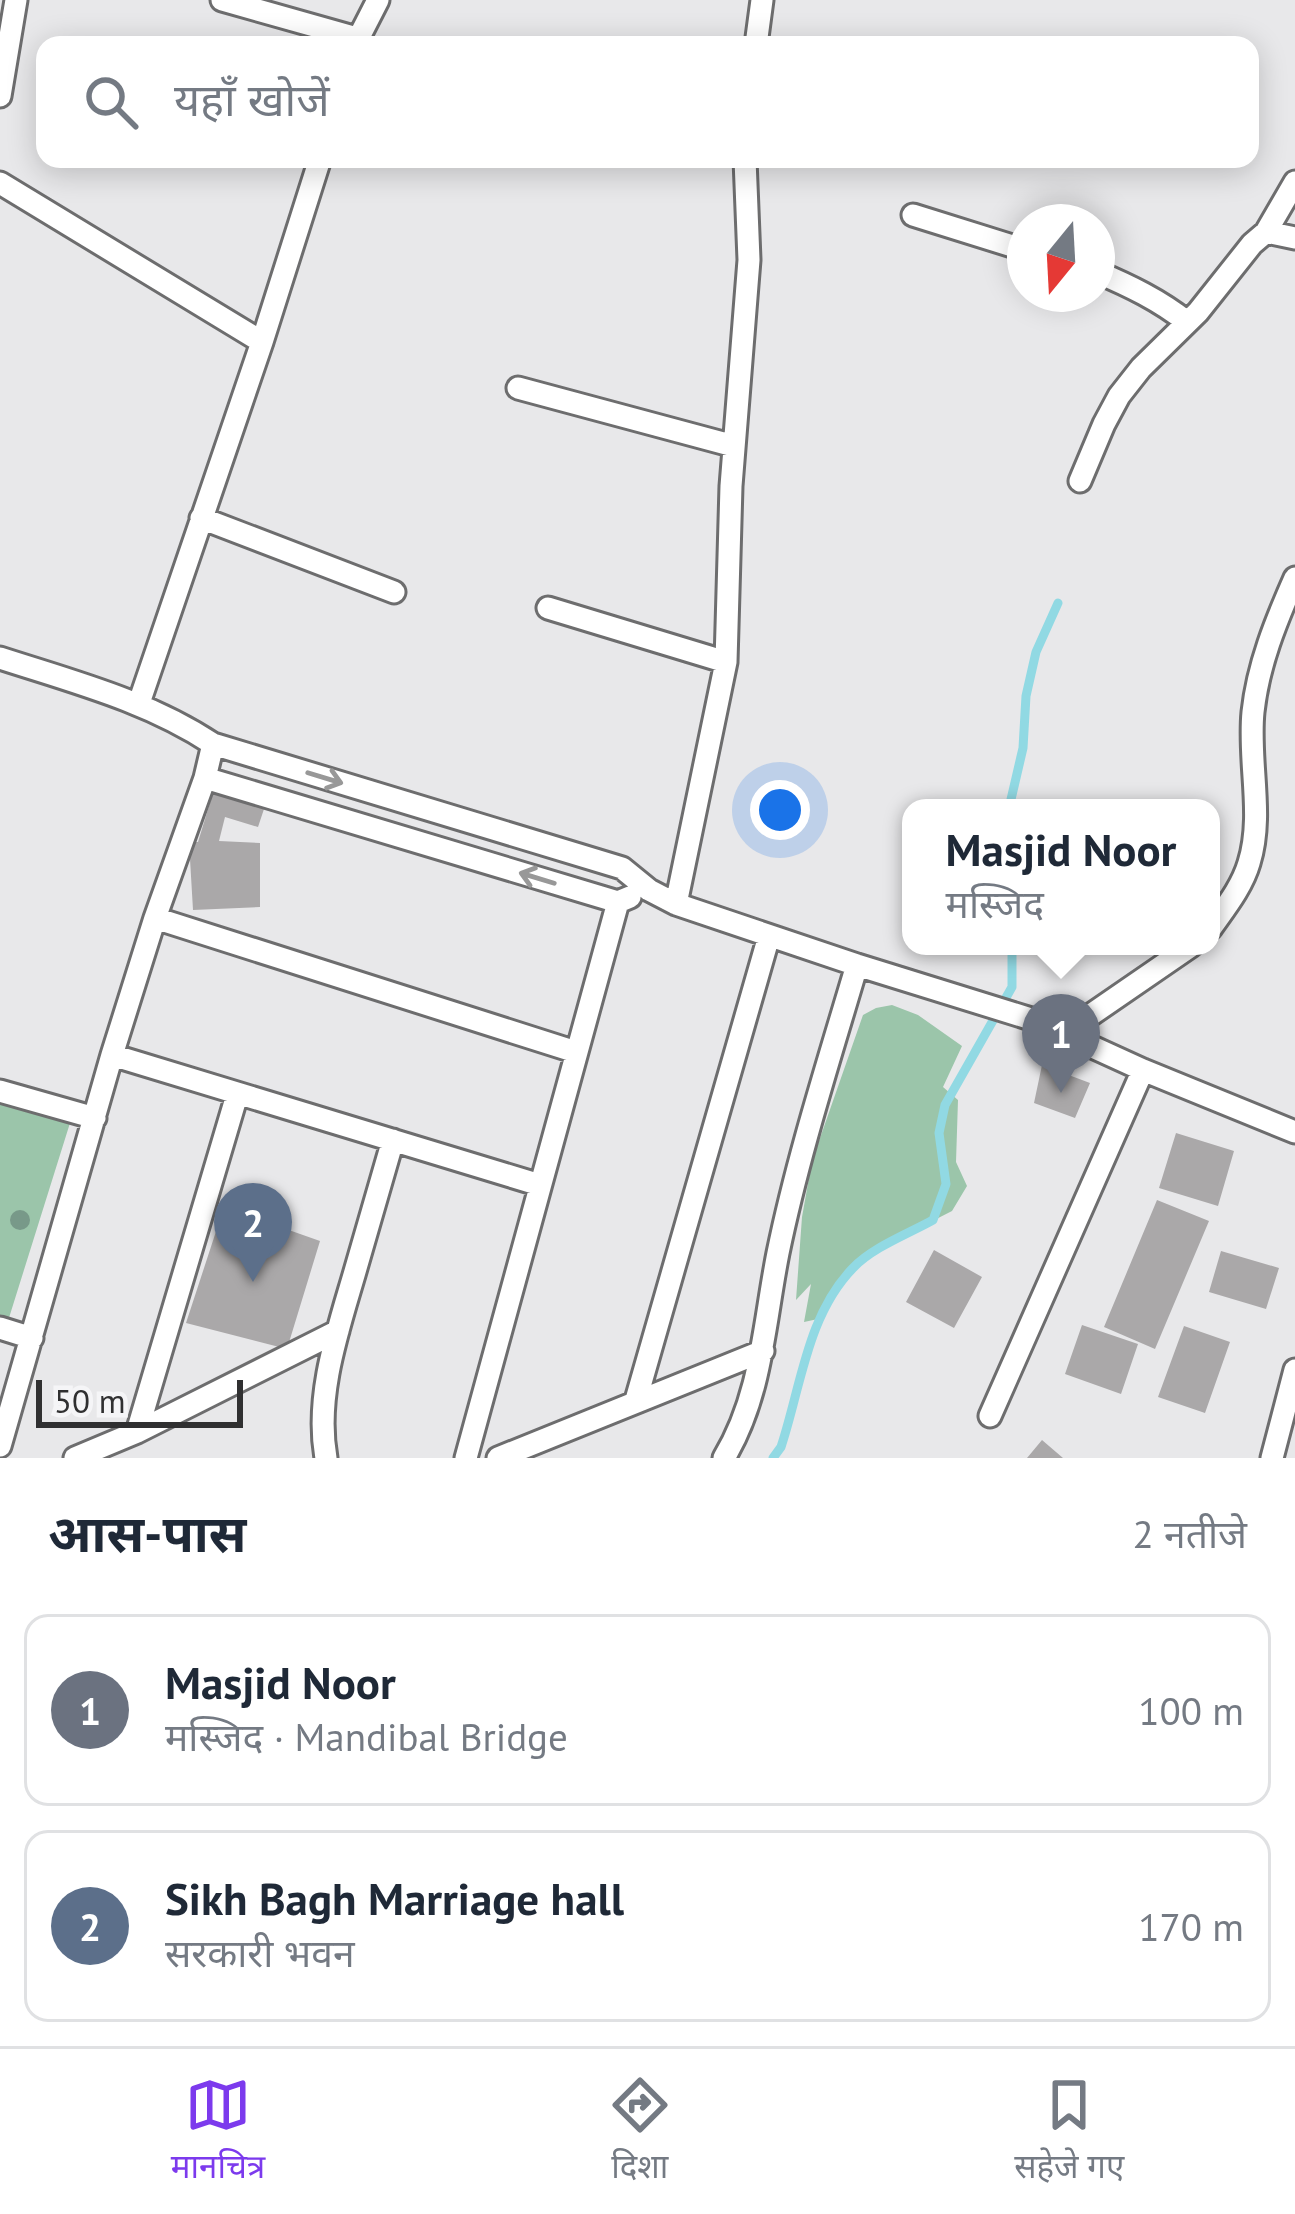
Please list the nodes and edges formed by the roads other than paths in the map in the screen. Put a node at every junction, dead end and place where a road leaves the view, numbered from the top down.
1 (16, 0) edge
2 (222, 0) edge
3 (378, 0) edge
4 (762, 0) edge
5 (337, 36) edge
6 (359, 36) edge
7 (757, 36) edge
8 (0, 95) edge
9 (317, 168) edge
10 (745, 168) edge
11 (1295, 182) edge
12 (0, 183) edge
13 (913, 215) dead end
14 (1266, 232) junction
15 (1295, 238) edge
16 (1007, 244) edge
17 (1115, 279) edge
18 (1187, 322) junction
19 (262, 342) junction
20 (518, 388) dead end
21 (734, 446) junction
22 (1080, 482) dead end
23 (201, 518) junction
24 (1295, 578) edge
25 (394, 592) dead end
26 (548, 608) dead end
27 (0, 658) edge
28 (726, 662) junction
29 (139, 703) junction
30 (213, 744) junction
31 (205, 778) junction
32 (649, 890) junction
33 (618, 902) junction
34 (676, 904) junction
35 (1220, 913) edge
36 (155, 918) junction
37 (769, 936) junction
38 (1178, 955) edge
39 (856, 965) junction
40 (1064, 1034) junction
41 (576, 1052) junction
42 (112, 1055) junction
43 (1143, 1070) junction
44 (0, 1091) edge
45 (237, 1095) junction
46 (94, 1118) junction
47 (1295, 1132) edge
48 (394, 1140) junction
49 (540, 1185) junction
50 (0, 1328) edge
51 (338, 1331) junction
52 (32, 1338) junction
53 (763, 1351) junction
54 (1295, 1370) edge
55 (635, 1400) junction
56 (990, 1416) dead end
57 (137, 1432) junction
58 (0, 1445) edge
59 (75, 1458) edge
60 (326, 1458) edge
61 (466, 1458) edge
62 (498, 1458) edge
63 (724, 1458) edge
64 (1273, 1458) edge

1 - 8 street
2 - 5 street
3 - 6 street
4 - 7 street
9 - 19 street
10 - 21 street
11 - 14 street
12 - 19 street
13 - 16 street
14 - 15 street
14 - 18 street
17 - 18 street
18 - 22 street
19 - 23 street
20 - 21 street
21 - 28 street
23 - 25 street
23 - 29 street
24 - 35 street
26 - 28 street
27 - 29 street
28 - 34 street
29 - 30 street
30 - 31 street
30 -> 32 street
33 -> 31 street
31 - 36 street
32 - 33 street
32 - 34 street
33 - 41 street
34 - 37 street
36 - 41 street
36 - 42 street
37 - 39 street
37 - 55 street
38 - 40 street
39 - 40 street
39 - 53 street
40 - 43 street
41 - 49 street
42 - 45 street
42 - 46 street
43 - 47 street
43 - 56 street
44 - 46 street
45 - 48 street
45 - 57 street
46 - 52 street
48 - 49 street
48 - 51 street
49 - 61 street
50 - 52 street
51 - 57 street
51 - 60 street
52 - 58 street
53 - 55 street
53 - 63 street
54 - 64 street
55 - 62 street
57 - 59 street

